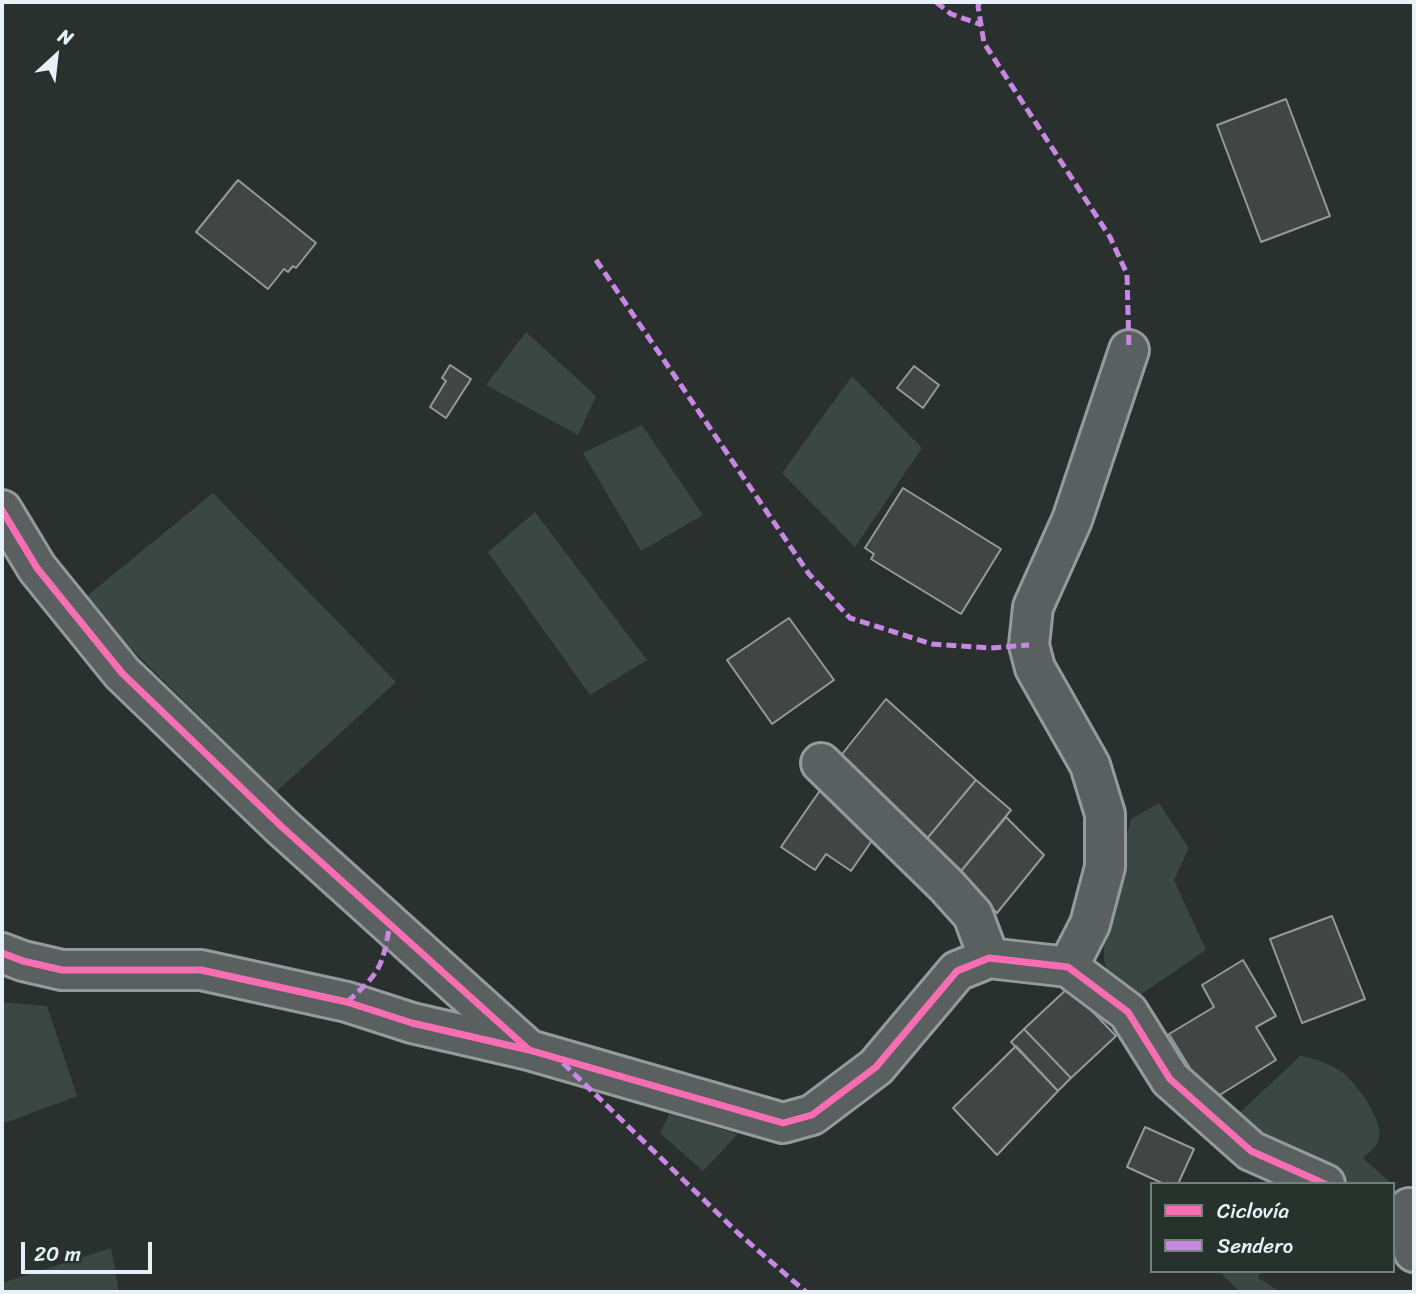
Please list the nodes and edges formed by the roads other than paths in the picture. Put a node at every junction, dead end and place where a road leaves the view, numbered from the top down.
1 (1129, 350) dead end
2 (2, 510) edge
3 (821, 763) dead end
4 (2, 953) edge
5 (989, 958) junction
6 (1068, 967) junction
7 (529, 1050) junction
8 (1321, 1182) edge
9 (1406, 1207) edge
10 (1414, 1252) edge

1 - 6 street
2 - 7 street
3 - 5 street
4 - 7 street
5 - 6 street
5 - 7 street
6 - 8 street
9 - 10 street

